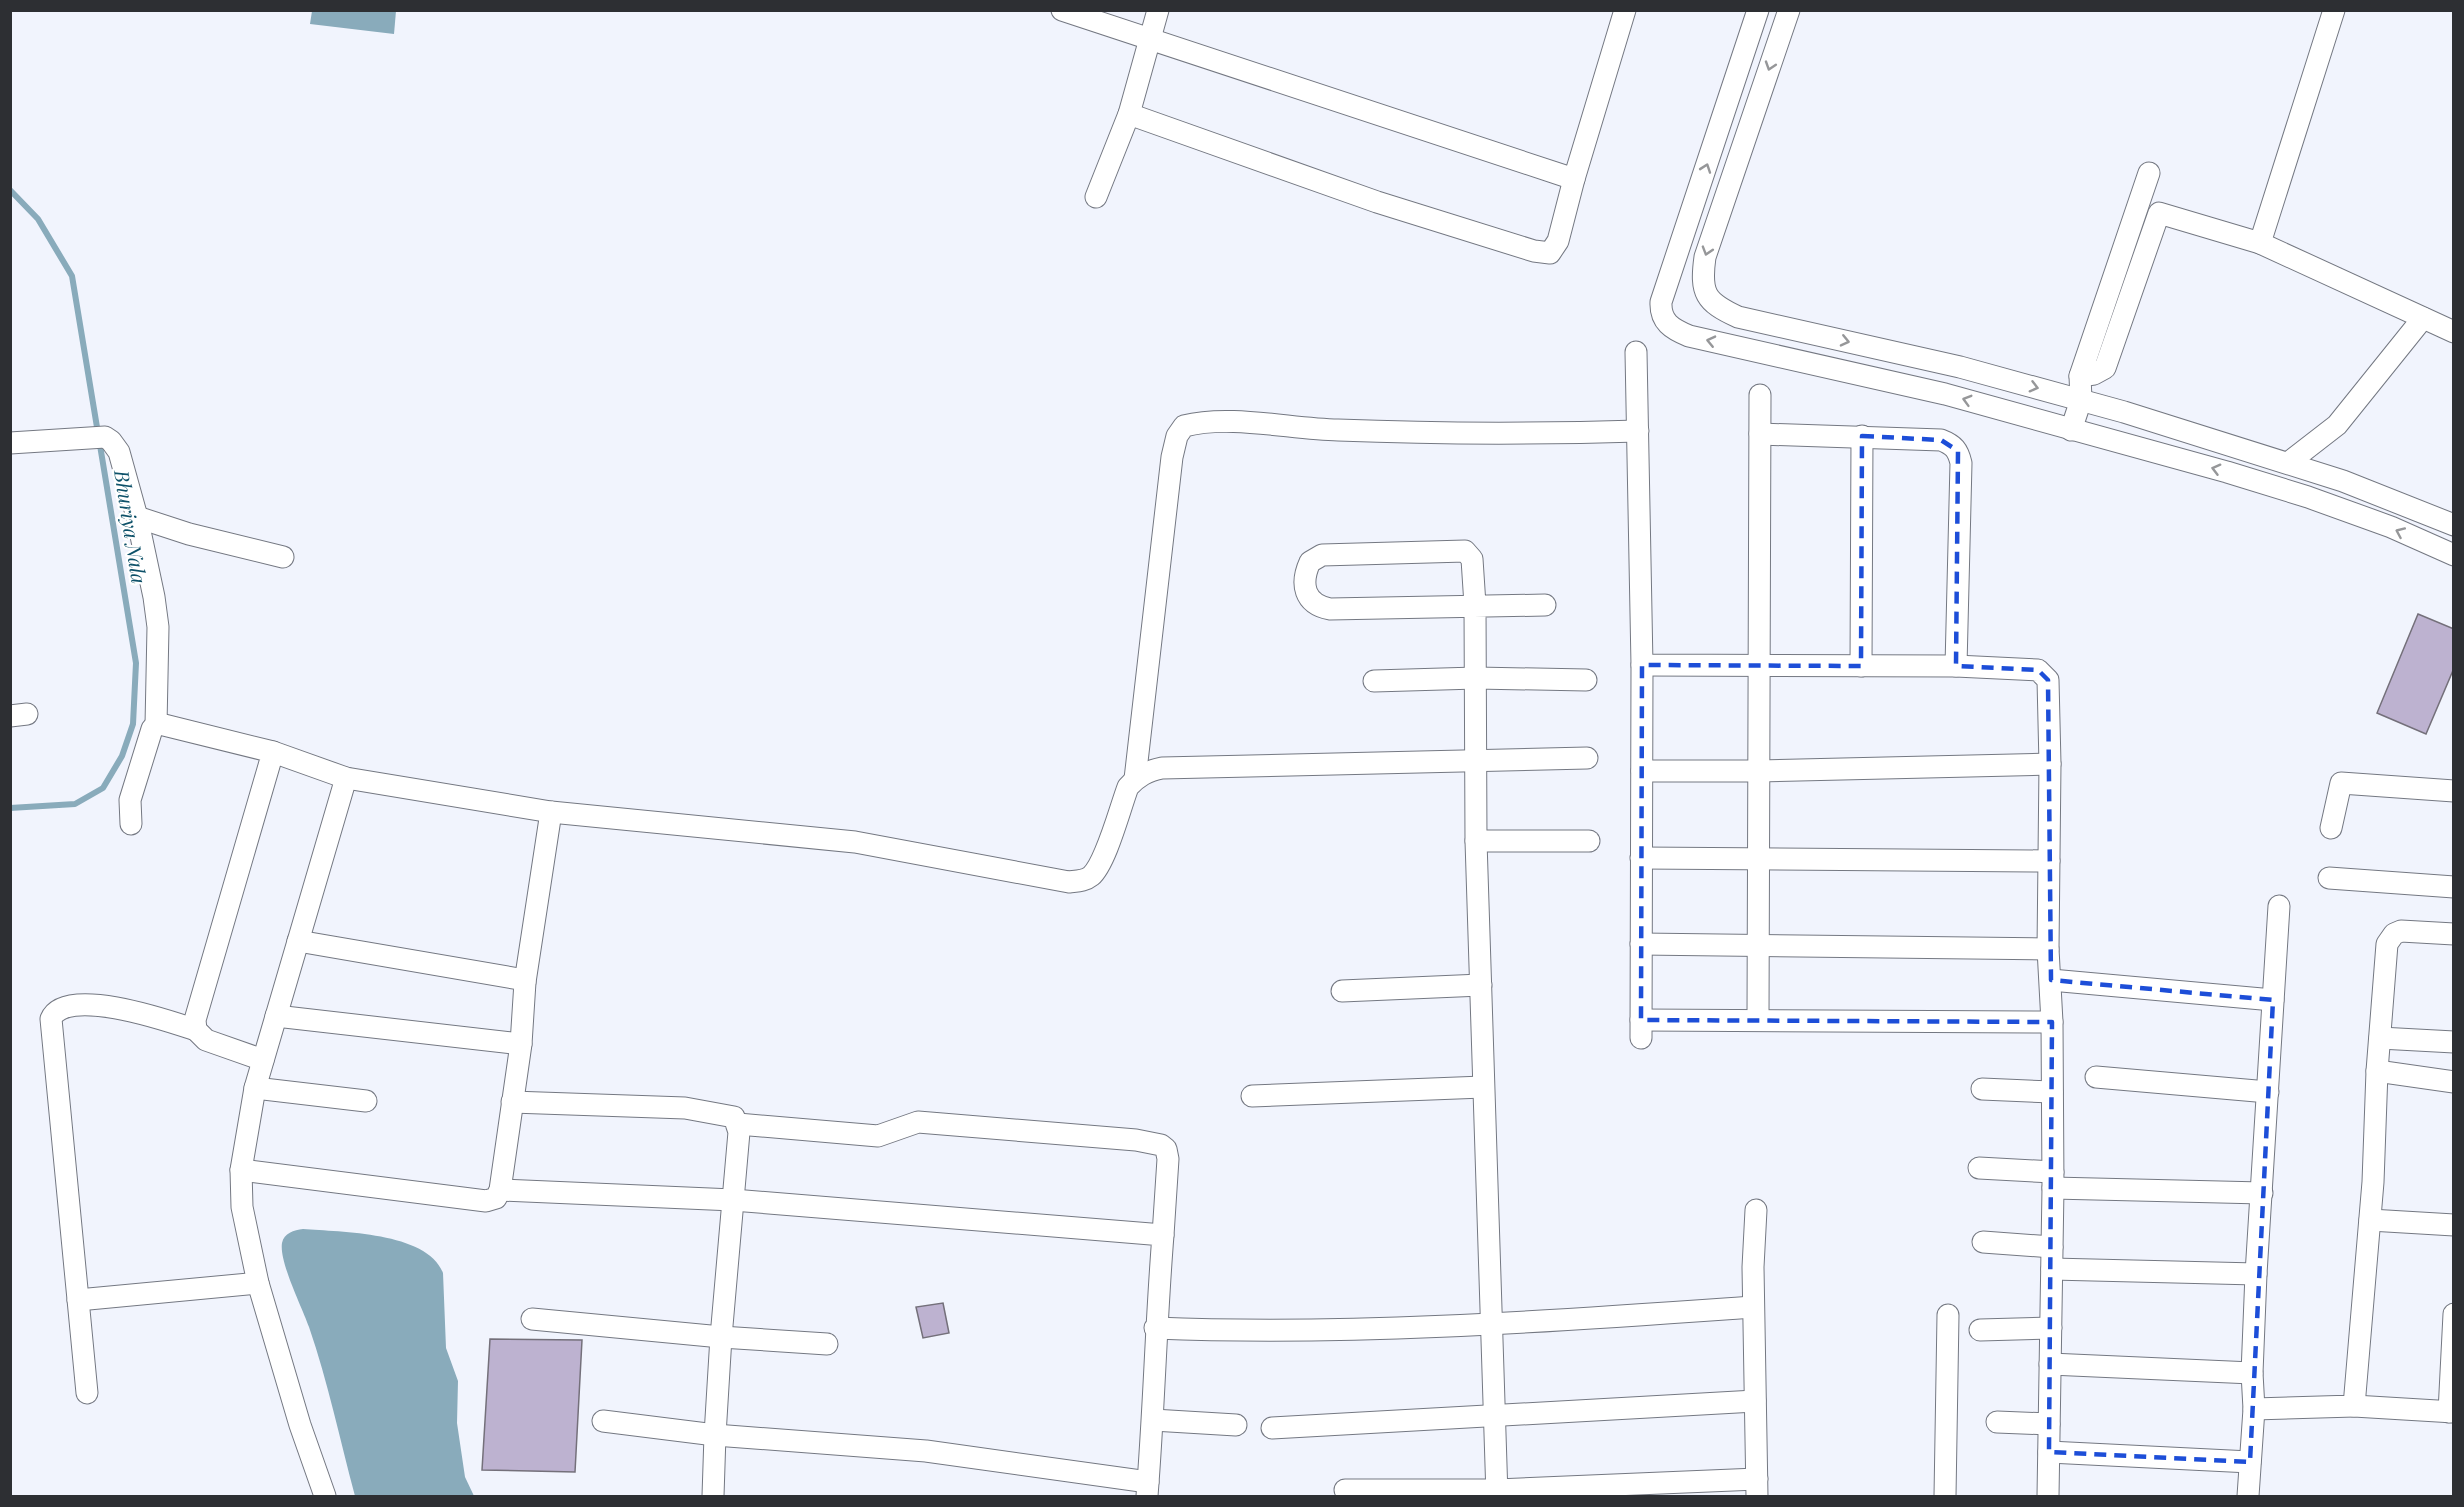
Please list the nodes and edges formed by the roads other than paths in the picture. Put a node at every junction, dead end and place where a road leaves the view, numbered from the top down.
1 (1062, 10) edge
2 (1158, 10) edge
3 (1625, 10) edge
4 (1758, 10) edge
5 (1789, 10) edge
6 (2334, 10) edge
7 (1150, 38) junction
8 (1129, 114) junction
9 (2149, 173) dead end
10 (1574, 179) junction
11 (1096, 197) dead end
12 (2260, 243) junction
13 (2423, 318) junction
14 (1760, 322) junction
15 (2454, 332) edge
16 (1636, 352) dead end
17 (1759, 352) junction
18 (2080, 376) junction
19 (1760, 395) dead end
20 (2080, 400) junction
21 (2071, 430) junction
22 (1638, 431) junction
23 (1760, 434) junction
24 (1862, 436) junction
25 (10, 443) edge
26 (2288, 464) junction
27 (2343, 481) junction
28 (2333, 506) junction
29 (137, 517) junction
30 (2454, 525) edge
31 (2454, 555) edge
32 (283, 557) dead end
33 (1475, 605) junction
34 (1545, 605) dead end
35 (1642, 665) junction
36 (1759, 666) junction
37 (1861, 666) junction
38 (1956, 666) junction
39 (1476, 678) junction
40 (1586, 680) dead end
41 (1374, 681) dead end
42 (156, 725) junction
43 (273, 752) junction
44 (1587, 758) dead end
45 (1474, 761) junction
46 (2050, 764) junction
47 (1642, 771) junction
48 (1759, 771) junction
49 (346, 778) junction
50 (1135, 779) junction
51 (2454, 791) edge
52 (551, 812) junction
53 (131, 824) dead end
54 (2331, 828) dead end
55 (1476, 841) junction
56 (1589, 841) dead end
57 (1641, 858) junction
58 (1759, 859) junction
59 (2049, 861) junction
60 (2329, 878) dead end
61 (2454, 887) edge
62 (2279, 906) dead end
63 (2454, 934) edge
64 (298, 941) junction
65 (1641, 944) junction
66 (1758, 945) junction
67 (2048, 949) junction
68 (2051, 980) junction
69 (525, 982) junction
70 (1481, 986) junction
71 (1342, 991) dead end
72 (2273, 1000) junction
73 (276, 1016) junction
74 (1758, 1020) junction
75 (2052, 1022) junction
76 (195, 1029) junction
77 (2380, 1038) junction
78 (2454, 1042) edge
79 (521, 1044) junction
80 (263, 1060) junction
81 (2377, 1071) junction
82 (2096, 1077) dead end
83 (2454, 1082) edge
84 (1483, 1087) junction
85 (255, 1088) junction
86 (1982, 1089) dead end
87 (2052, 1092) junction
88 (2268, 1092) junction
89 (1252, 1096) dead end
90 (366, 1101) dead end
91 (512, 1102) junction
92 (738, 1124) junction
93 (1979, 1168) dead end
94 (242, 1170) junction
95 (2053, 1180) junction
96 (500, 1190) junction
97 (2262, 1193) junction
98 (733, 1200) junction
99 (1756, 1210) dead end
100 (2370, 1220) junction
101 (2454, 1225) edge
102 (1163, 1235) junction
103 (1983, 1242) dead end
104 (2052, 1247) junction
105 (2052, 1269) junction
106 (2256, 1274) junction
107 (258, 1283) junction
108 (78, 1300) junction
109 (1753, 1307) junction
110 (2454, 1314) edge
111 (1948, 1315) dead end
112 (532, 1319) dead end
113 (1492, 1325) junction
114 (1155, 1328) junction
115 (2051, 1328) junction
116 (1980, 1330) dead end
117 (722, 1337) junction
118 (827, 1344) dead end
119 (2050, 1364) junction
120 (2252, 1373) junction
121 (87, 1393) dead end
122 (1755, 1401) junction
123 (2354, 1406) junction
124 (2254, 1409) junction
125 (2452, 1412) edge
126 (1495, 1417) junction
127 (1153, 1420) junction
128 (603, 1421) dead end
129 (1997, 1422) dead end
130 (2049, 1424) junction
131 (1236, 1425) dead end
132 (1272, 1428) dead end
133 (715, 1435) junction
134 (2049, 1452) junction
135 (2250, 1462) junction
136 (1757, 1488) edge
137 (1147, 1489) edge
138 (1345, 1490) dead end
139 (1497, 1493) edge
140 (325, 1497) edge
141 (713, 1497) edge
142 (1945, 1497) edge
143 (2049, 1497) edge
144 (2248, 1497) edge

1 - 7 street
2 - 7 street
3 - 10 street
17 -> 4 street
5 -> 14 street
6 - 12 street
7 - 8 street
7 - 10 street
8 - 10 street
8 - 11 street
9 - 18 street
12 - 13 street
12 - 18 street
13 - 15 street
13 - 26 street
14 - 17 street
14 -> 20 street
16 - 22 street
21 -> 17 street
18 - 20 street
19 - 23 street
20 - 21 street
20 - 26 street
28 -> 21 street
22 - 35 street
22 - 50 street
23 - 24 street
23 - 36 street
24 - 37 street
24 - 38 street
25 - 29 street
26 - 27 street
27 - 28 street
27 - 30 street
31 -> 28 street
29 - 32 street
29 - 42 street
33 - 33 street
33 - 34 street
33 - 39 street
35 - 36 street
35 - 47 street
36 - 37 street
36 - 48 street
37 - 38 street
38 - 46 street
39 - 40 street
39 - 41 street
39 - 45 street
42 - 43 street
42 - 53 street
43 - 49 street
43 - 76 street
44 - 45 street
45 - 50 street
45 - 55 street
46 - 48 street
46 - 59 street
47 - 48 street
47 - 57 street
48 - 58 street
49 - 52 street
49 - 64 street
50 - 52 street
51 - 54 street
52 - 69 street
55 - 56 street
55 - 70 street
57 - 58 street
57 - 65 street
58 - 59 street
58 - 66 street
59 - 67 street
60 - 61 street
62 - 72 street
63 - 77 street
64 - 69 street
64 - 73 street
65 - 66 street
65 - 74 street
66 - 67 street
66 - 74 street
67 - 68 street
68 - 72 street
68 - 75 street
69 - 79 street
70 - 71 street
70 - 84 street
72 - 88 street
73 - 79 street
73 - 80 street
74 - 75 street
75 - 87 street
76 - 80 street
76 - 108 street
77 - 78 street
77 - 81 street
79 - 91 street
80 - 85 street
81 - 83 street
81 - 100 street
82 - 88 street
84 - 89 street
84 - 113 street
85 - 90 street
85 - 94 street
86 - 87 street
87 - 95 street
88 - 97 street
91 - 92 street
91 - 96 street
92 - 98 street
92 - 102 street
93 - 95 street
94 - 96 street
94 - 107 street
95 - 97 street
95 - 104 street
96 - 98 street
97 - 106 street
98 - 102 street
98 - 117 street
99 - 109 street
100 - 101 street
100 - 123 street
102 - 114 street
103 - 104 street
104 - 105 street
105 - 106 street
105 - 115 street
106 - 120 street
107 - 108 street
107 - 140 street
108 - 121 street
109 - 113 street
109 - 122 street
110 - 125 street
111 - 142 street
112 - 117 street
113 - 114 street
113 - 126 street
114 - 127 street
115 - 116 street
115 - 119 street
117 - 118 street
117 - 133 street
119 - 120 street
119 - 130 street
120 - 124 street
122 - 126 street
122 - 136 street
123 - 124 street
123 - 125 street
124 - 135 street
126 - 132 street
126 - 139 street
127 - 131 street
127 - 137 street
128 - 133 street
129 - 130 street
130 - 134 street
133 - 137 street
133 - 141 street
134 - 135 street
134 - 143 street
135 - 144 street
136 - 139 street
138 - 139 street

